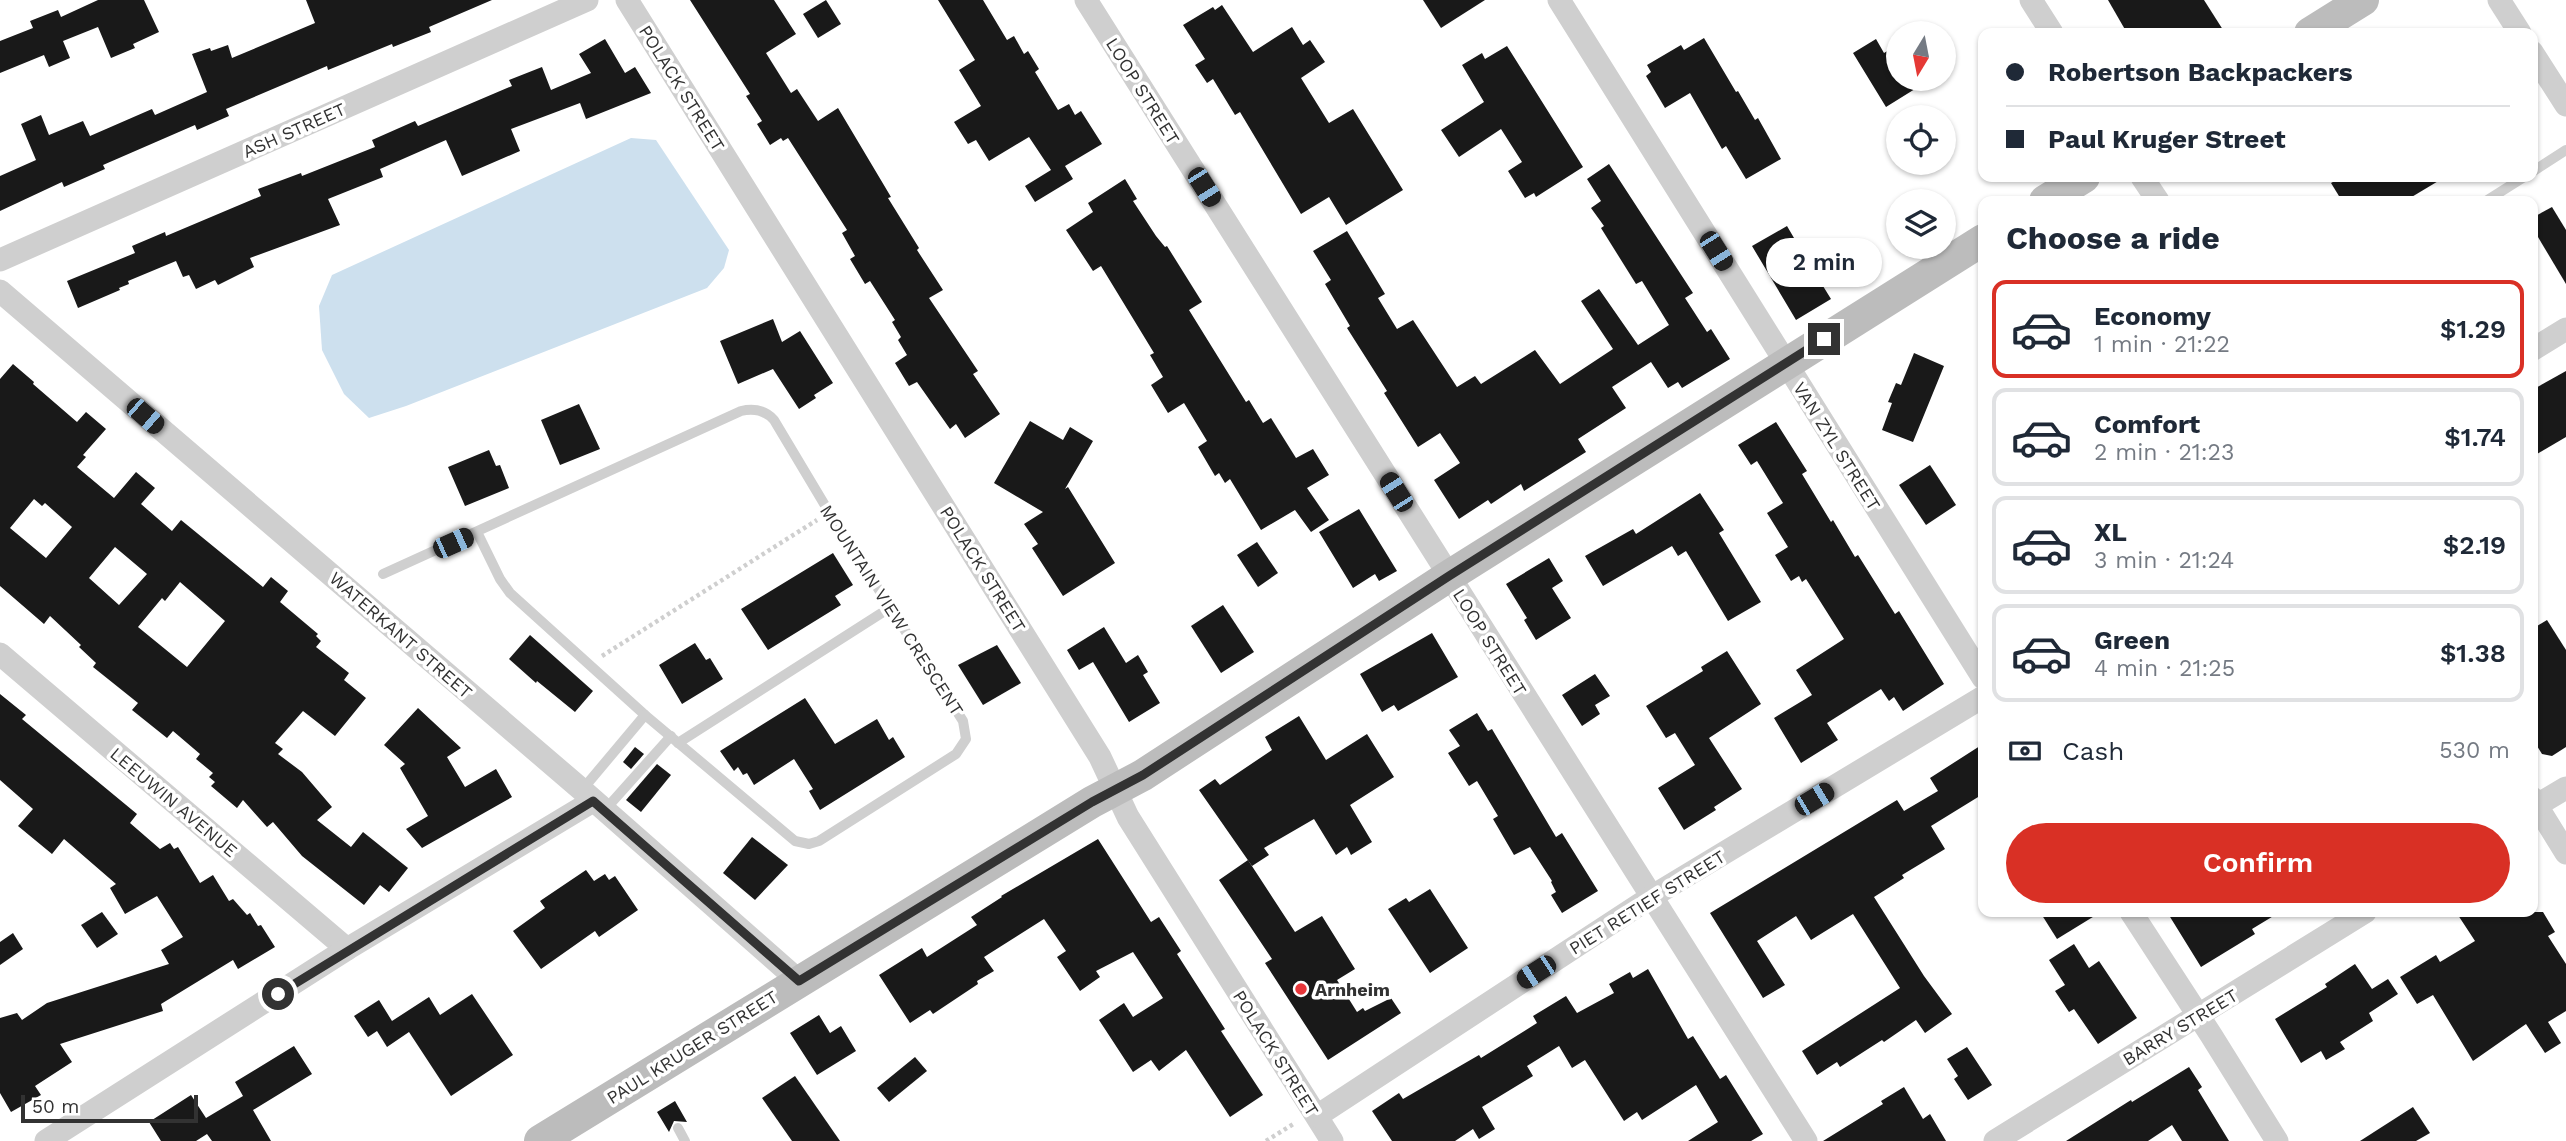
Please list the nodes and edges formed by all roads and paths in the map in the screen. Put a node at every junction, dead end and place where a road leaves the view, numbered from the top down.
1 (587, 0) edge
2 (627, 0) edge
3 (1086, 0) edge
4 (1559, 0) edge
5 (2031, 0) edge
6 (2363, 0) edge
7 (2499, 0) edge
8 (2049, 28) edge
9 (2318, 28) edge
10 (2517, 28) edge
11 (2538, 61) edge
12 (2566, 105) edge
13 (2566, 150) edge
14 (2538, 168) edge
15 (2076, 182) edge
16 (2516, 182) edge
17 (2053, 196) edge
18 (2494, 196) edge
19 (1978, 243) edge
20 (0, 260) edge
21 (0, 291) edge
22 (2566, 329) edge
23 (2538, 346) edge
24 (1786, 364) junction
25 (829, 512) junction
26 (477, 532) junction
27 (383, 575) dead end
28 (1449, 576) junction
29 (891, 607) junction
30 (0, 654) edge
31 (590, 664) junction
32 (1978, 670) edge
33 (1978, 700) edge
34 (645, 715) junction
35 (674, 739) junction
36 (2566, 788) edge
37 (1116, 789) junction
38 (593, 801) junction
39 (2538, 802) edge
40 (2538, 810) edge
41 (2566, 853) edge
42 (1651, 897) junction
43 (2134, 917) edge
44 (2357, 917) edge
45 (347, 949) junction
46 (799, 981) junction
47 (2198, 1016) junction
48 (1315, 1114) junction
49 (677, 1128) dead end
50 (542, 1140) edge
51 (46, 1141) edge
52 (685, 1141) edge
53 (1266, 1141) edge
54 (1332, 1141) edge
55 (1806, 1141) edge
56 (1995, 1141) edge
57 (2277, 1141) edge

1 - 20 street, ASH STREET
2 - 37 street, POLACK STREET
3 - 28 street, LOOP STREET
4 - 24 street, VAN ZYL STREET
5 - 8 street
6 - 9 street
7 - 10 street
11 - 12 street
13 - 14 lane
15 - 17 street
16 - 18 lane
19 - 24 street, PAUL KRUGER STREET
21 - 38 street, WATERKANT STREET
22 - 23 street
24 - 28 street, PAUL KRUGER STREET
24 - 32 street, VAN ZYL STREET
25 - 26 lane, MOUNTAIN VIEW CRESCENT
25 - 29 lane, MOUNTAIN VIEW CRESCENT
25 - 31 path
26 - 27 lane, MOUNTAIN VIEW CRESCENT
26 - 31 lane, MOUNTAIN VIEW CRESCENT
28 - 37 street, PAUL KRUGER STREET
28 - 42 street, LOOP STREET
29 - 35 lane
29 - 35 lane, MOUNTAIN VIEW CRESCENT
30 - 45 street, LEEUWIN AVENUE
31 - 34 lane, MOUNTAIN VIEW CRESCENT
33 - 42 street, PIET RETIEF STREET
34 - 35 lane, MOUNTAIN VIEW CRESCENT
34 - 38 lane
35 - 38 lane
36 - 39 street
37 - 46 street, PAUL KRUGER STREET
37 - 48 street, POLACK STREET
38 - 45 street
38 - 46 street, WATERKANT STREET
40 - 41 street
42 - 48 street, PIET RETIEF STREET
42 - 55 street, LOOP STREET
43 - 47 street
44 - 47 street, BARRY STREET
45 - 51 street
46 - 50 street, PAUL KRUGER STREET
47 - 56 street, BARRY STREET
47 - 57 street
48 - 53 path
48 - 54 street, POLACK STREET
49 - 52 lane

